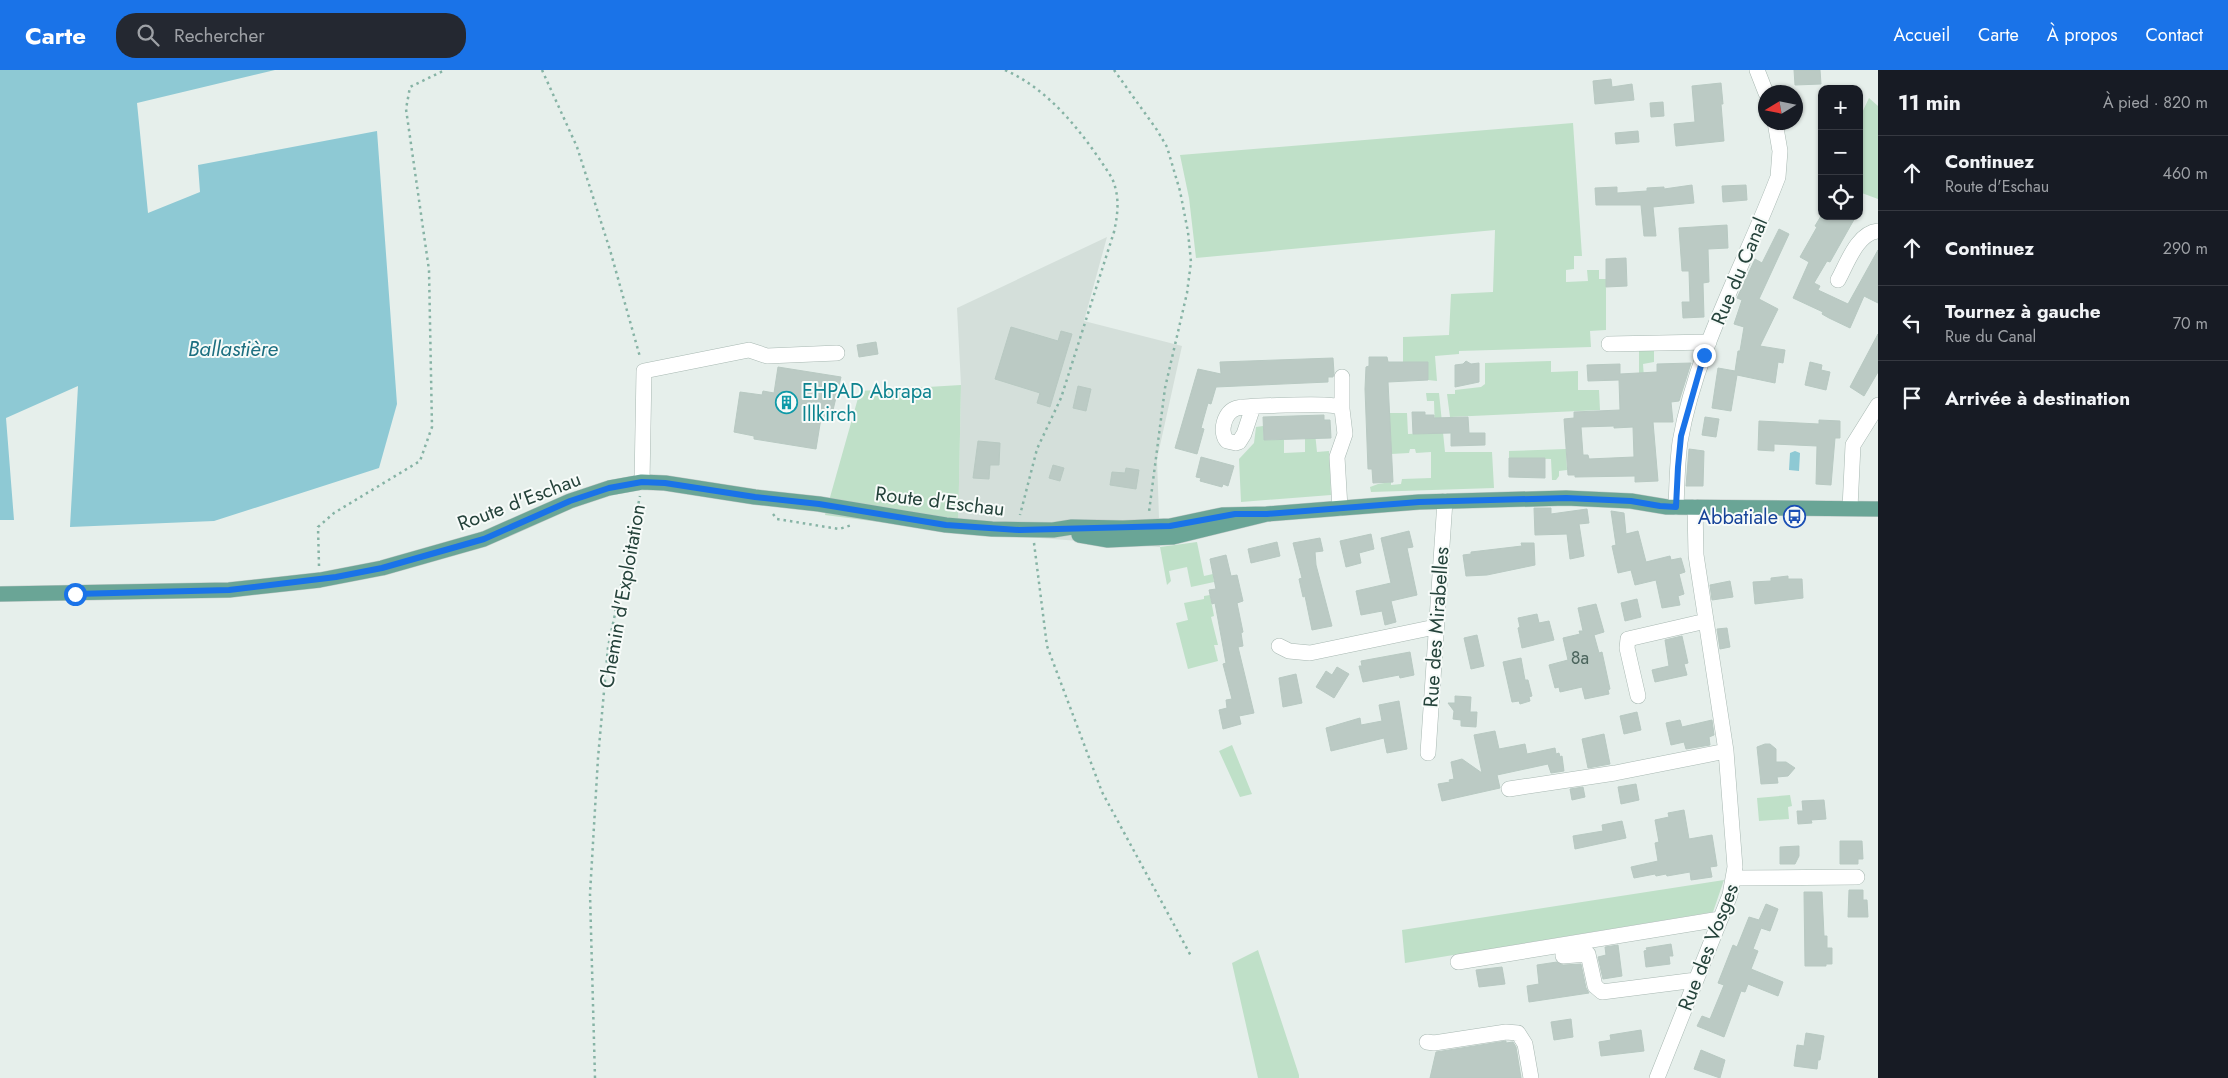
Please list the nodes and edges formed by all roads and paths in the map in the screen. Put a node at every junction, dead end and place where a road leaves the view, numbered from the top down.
1 (445, 70) edge
2 (542, 70) edge
3 (1005, 70) edge
4 (1114, 70) edge
5 (1758, 70) edge
6 (1763, 85) edge
7 (1776, 130) edge
8 (1878, 231) edge
9 (1838, 280) dead end
10 (1709, 342) junction
11 (1608, 344) dead end
12 (837, 354) dead end
13 (644, 371) junction
14 (1342, 377) dead end
15 (1878, 405) edge
16 (1253, 407) dead end
17 (1342, 409) junction
18 (642, 482) junction
19 (1445, 501) junction
20 (1676, 507) junction
21 (1695, 507) junction
22 (1340, 508) junction
23 (1850, 508) junction
24 (1878, 509) edge
25 (1158, 513) dead end
26 (1025, 530) junction
27 (320, 580) junction
28 (0, 594) edge
29 (1706, 621) junction
30 (1435, 627) junction
31 (1279, 646) dead end
32 (1638, 696) dead end
33 (1726, 751) junction
34 (1428, 753) dead end
35 (1509, 789) dead end
36 (1857, 877) dead end
37 (1734, 878) junction
38 (1720, 920) junction
39 (1191, 956) dead end
40 (1563, 956) dead end
41 (1458, 962) dead end
42 (1696, 980) junction
43 (1427, 1042) dead end
44 (595, 1078) edge
45 (1531, 1078) edge
46 (1656, 1078) edge

1 - 27 path
2 - 13 path
3 - 26 path
4 - 25 path
5 - 6 street
7 - 10 street, Rue du Canal
8 - 9 street
10 - 11 street
10 - 20 street, Rue du Canal
12 - 13 street
13 - 18 street, Chemin d'Exploitation
14 - 17 street
15 - 23 street
16 - 17 street
17 - 22 street
18 - 26 main road, Route d'Eschau
18 - 27 main road, Route d'Eschau
18 - 44 path, Chemin d'Exploitation
19 - 20 main road, Route d'Eschau
19 - 22 main road, Route d'Eschau
19 - 30 street, Rue des Mirabelles
20 - 21 main road, Route d'Eschau
21 - 23 main road, Route d'Eschau
21 - 29 street, Rue des Vosges
22 - 26 main road, Route d'Eschau
23 - 24 main road, Route d'Eschau
26 - 39 path
27 - 28 main road, Route d'Eschau
29 - 32 street
29 - 33 street, Rue des Vosges
30 - 31 street
30 - 34 street, Rue des Mirabelles
33 - 35 street
33 - 37 street, Rue des Vosges
36 - 37 street
37 - 38 street, Rue des Vosges
38 - 41 street
38 - 42 street, Rue des Vosges
40 - 42 street
42 - 46 street, Rue des Vosges
43 - 45 street

